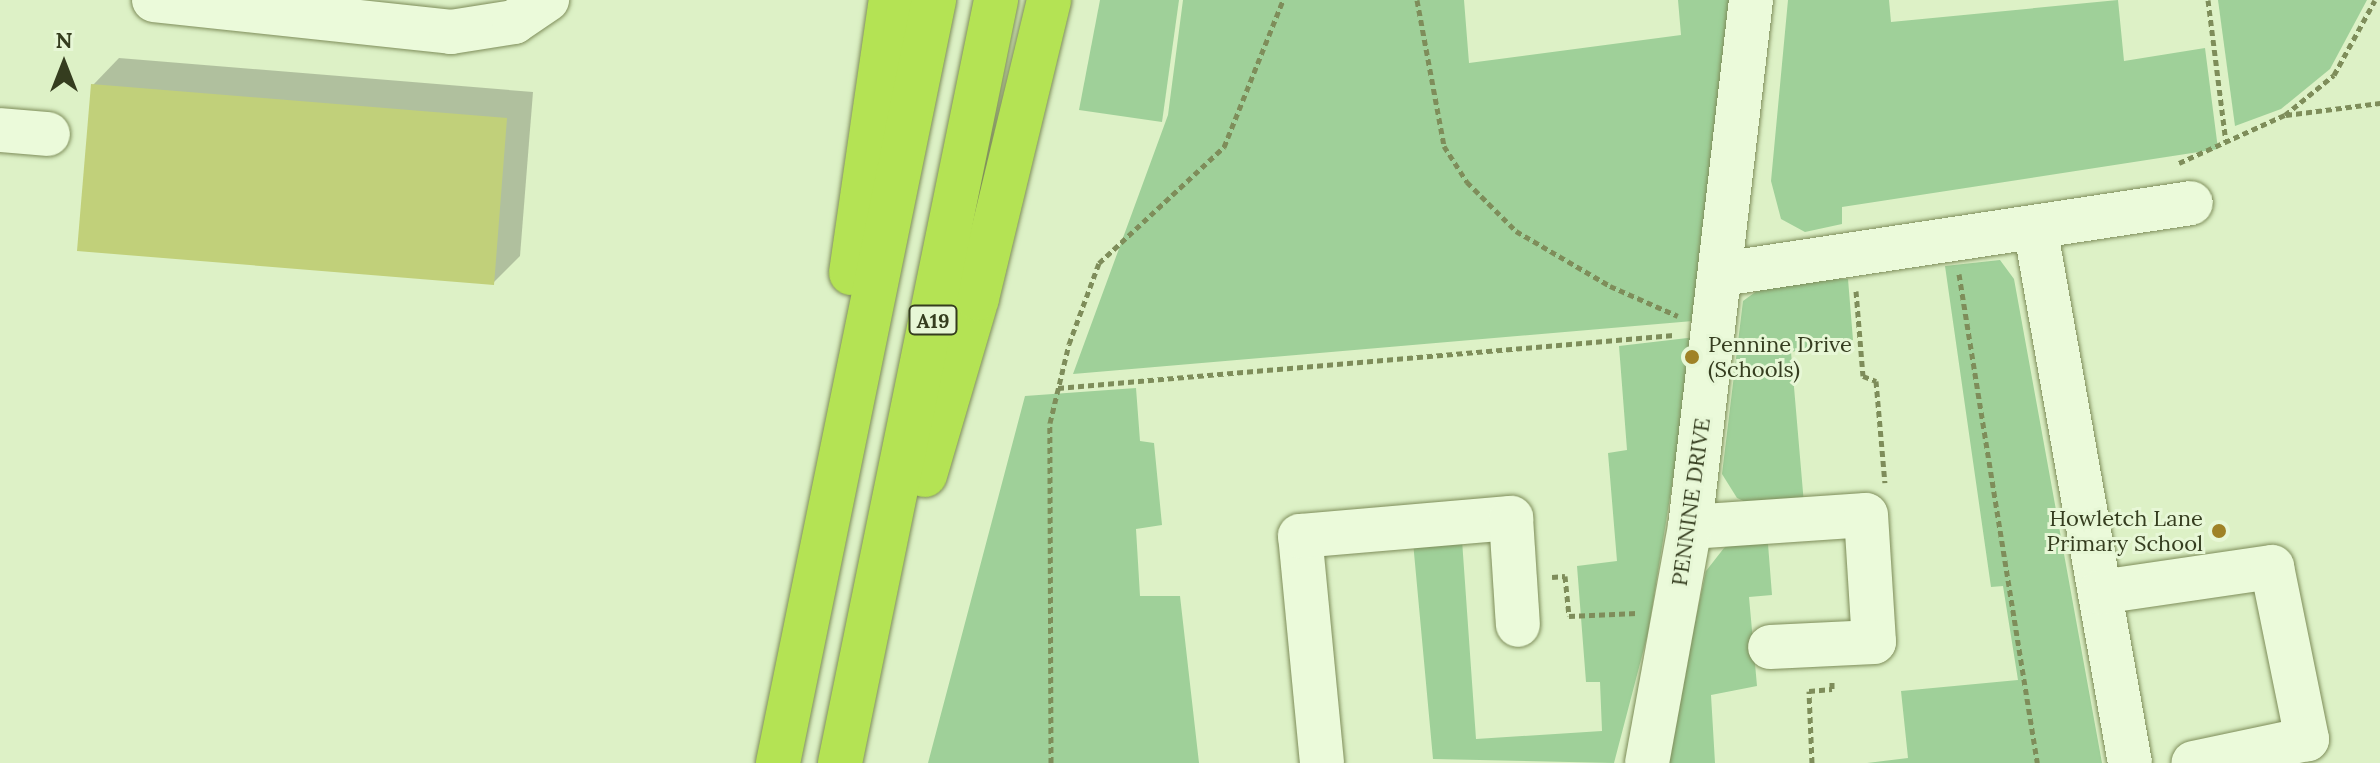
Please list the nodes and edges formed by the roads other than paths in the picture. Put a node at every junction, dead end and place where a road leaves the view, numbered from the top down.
1 (154, 0) edge
2 (547, 0) edge
3 (891, 0) edge
4 (934, 0) edge
5 (996, 0) edge
6 (1049, 0) edge
7 (1751, 0) edge
8 (0, 130) edge
9 (48, 134) dead end
10 (2182, 184) road end
11 (2035, 227) junction
12 (1722, 274) junction
13 (1690, 527) junction
14 (2100, 592) junction
15 (1518, 625) dead end
16 (808, 632) junction
17 (867, 640) junction
18 (1770, 647) dead end
19 (778, 763) edge
20 (840, 763) edge
21 (1322, 763) edge
22 (1647, 763) edge
23 (2130, 763) edge
24 (2193, 763) edge

1 - 2 street
3 - 16 highway
4 - 16 highway, A19
5 - 17 highway, A19
6 - 17 highway
7 - 12 street, PENNINE DRIVE
8 - 9 street
10 - 11 street
11 - 12 street
11 - 14 street
12 - 13 street, PENNINE DRIVE
13 - 18 street
13 - 22 street, PENNINE DRIVE
14 - 23 street
14 - 24 street
15 - 21 street
16 - 19 highway, A19
17 - 20 highway, A19

